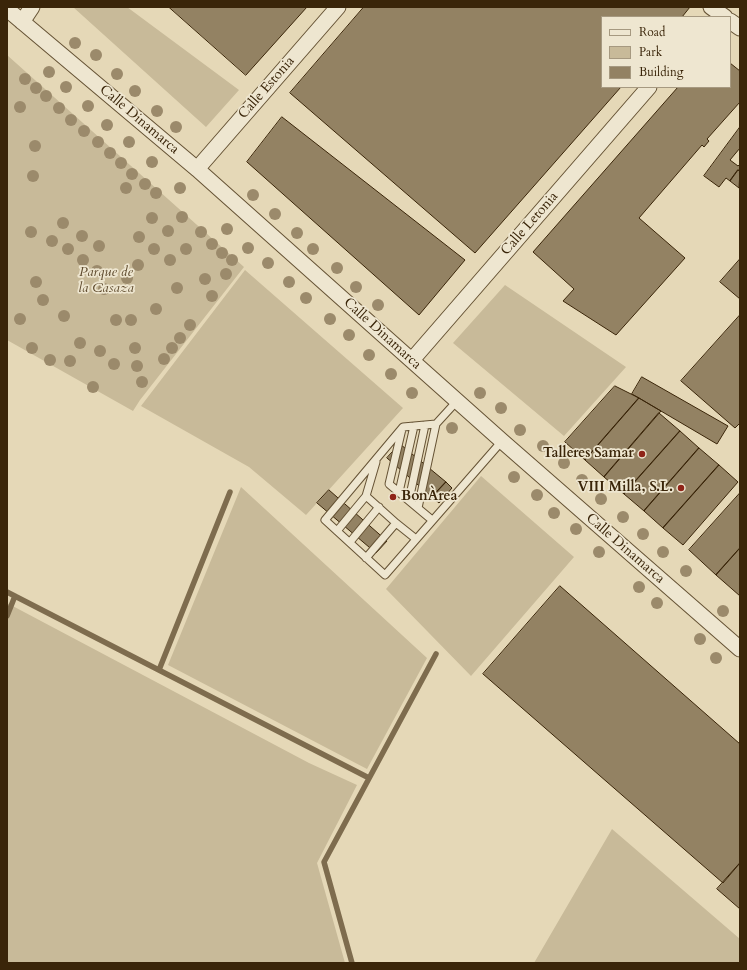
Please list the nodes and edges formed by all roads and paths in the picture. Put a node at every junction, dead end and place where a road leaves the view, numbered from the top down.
1 (32, 7) edge
2 (338, 7) edge
3 (7, 9) edge
4 (22, 22) junction
5 (731, 22) edge
6 (740, 28) edge
7 (648, 88) edge
8 (197, 169) junction
9 (412, 360) junction
10 (457, 401) junction
11 (436, 424) junction
12 (425, 425) junction
13 (414, 426) junction
14 (403, 427) junction
15 (502, 441) junction
16 (377, 458) junction
17 (399, 492) junction
18 (366, 496) junction
19 (409, 500) junction
20 (379, 507) junction
21 (418, 508) junction
22 (432, 520) junction
23 (396, 522) junction
24 (337, 531) junction
25 (416, 539) junction
26 (350, 542) junction
27 (366, 558) junction
28 (740, 649) edge

1 - 4 street
2 - 8 street, Calle Estonia
3 - 4 street, Calle Dinamarca
4 - 8 street, Calle Dinamarca
5 - 6 street
7 - 9 street, Calle Letonia
8 - 9 street, Calle Dinamarca
9 - 10 street, Calle Dinamarca
10 - 11 lane
10 - 15 street, Calle Dinamarca
11 - 12 lane
11 - 21 lane
12 - 13 lane
12 - 19 lane
13 - 14 lane
13 - 17 lane
14 - 16 lane
14 - 17 lane
15 - 22 lane
15 - 28 street, Calle Dinamarca
16 - 18 lane
16 - 24 lane
17 - 19 lane
18 - 20 lane
18 - 24 lane
19 - 21 lane
20 - 23 lane
20 - 26 lane
21 - 22 lane
22 - 25 lane
23 - 25 lane
23 - 27 lane
24 - 26 lane
25 - 27 lane
26 - 27 lane

